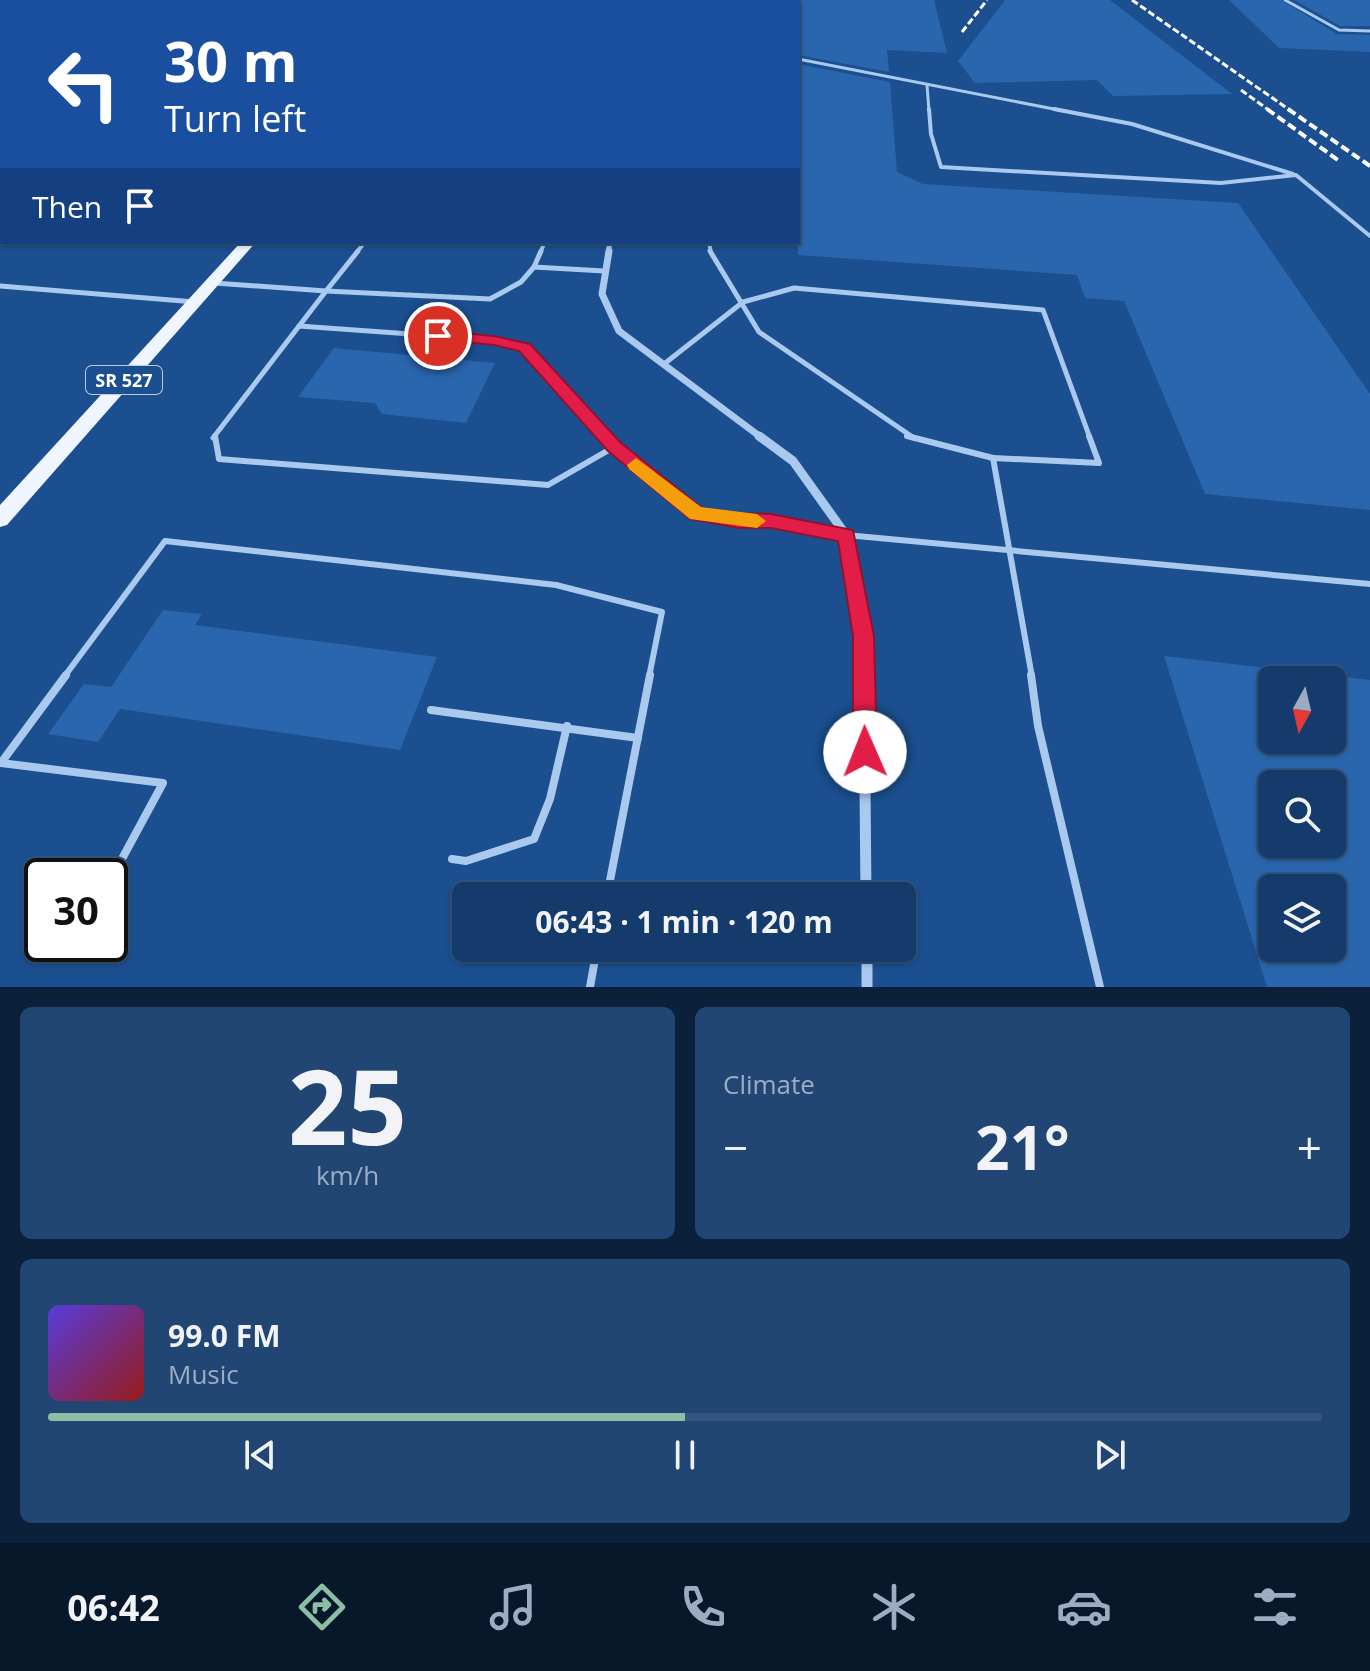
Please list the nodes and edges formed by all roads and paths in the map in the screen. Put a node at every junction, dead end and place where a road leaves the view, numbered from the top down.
1 (1285, 0) edge
2 (1370, 31) edge
3 (800, 59) edge
4 (927, 85) junction
5 (1296, 175) junction
6 (1370, 236) edge
7 (247, 244) edge
8 (363, 244) edge
9 (544, 244) edge
10 (610, 244) edge
11 (709, 244) edge
12 (534, 267) junction
13 (604, 271) junction
14 (212, 283) junction
15 (0, 286) edge
16 (326, 291) junction
17 (195, 302) junction
18 (743, 302) junction
19 (299, 326) junction
20 (664, 364) junction
21 (614, 447) junction
22 (993, 458) junction
23 (0, 519) edge
24 (846, 535) junction
25 (1012, 551) junction
26 (1370, 584) edge
27 (431, 710) dead end
28 (567, 726) junction
29 (638, 738) junction
30 (122, 858) edge
31 (452, 859) dead end
32 (610, 882) edge
33 (866, 882) edge
34 (594, 962) edge
35 (867, 962) edge
36 (590, 987) edge
37 (867, 987) edge
38 (1100, 987) edge

1 - 2 lane
3 - 4 lane
4 - 5 lane
4 - 5 lane
5 - 6 lane
7 - 14 main road, SR 527
8 - 16 lane
9 - 12 lane
10 - 13 street
11 - 18 lane
12 - 13 lane
12 - 16 lane
13 - 20 street
14 - 16 lane
14 - 17 main road, SR 527
15 - 17 lane
16 - 19 lane
17 - 23 main road, SR 527
18 - 20 lane
18 - 22 lane
18 - 22 lane
19 - 21 lane
19 - 21 lane
20 - 24 street
21 - 24 lane
22 - 25 lane
24 - 25 lane
24 - 33 street
25 - 26 lane
25 - 38 lane
27 - 28 lane
28 - 29 lane
28 - 31 lane
29 - 30 lane
29 - 32 lane
34 - 36 lane
35 - 37 street

